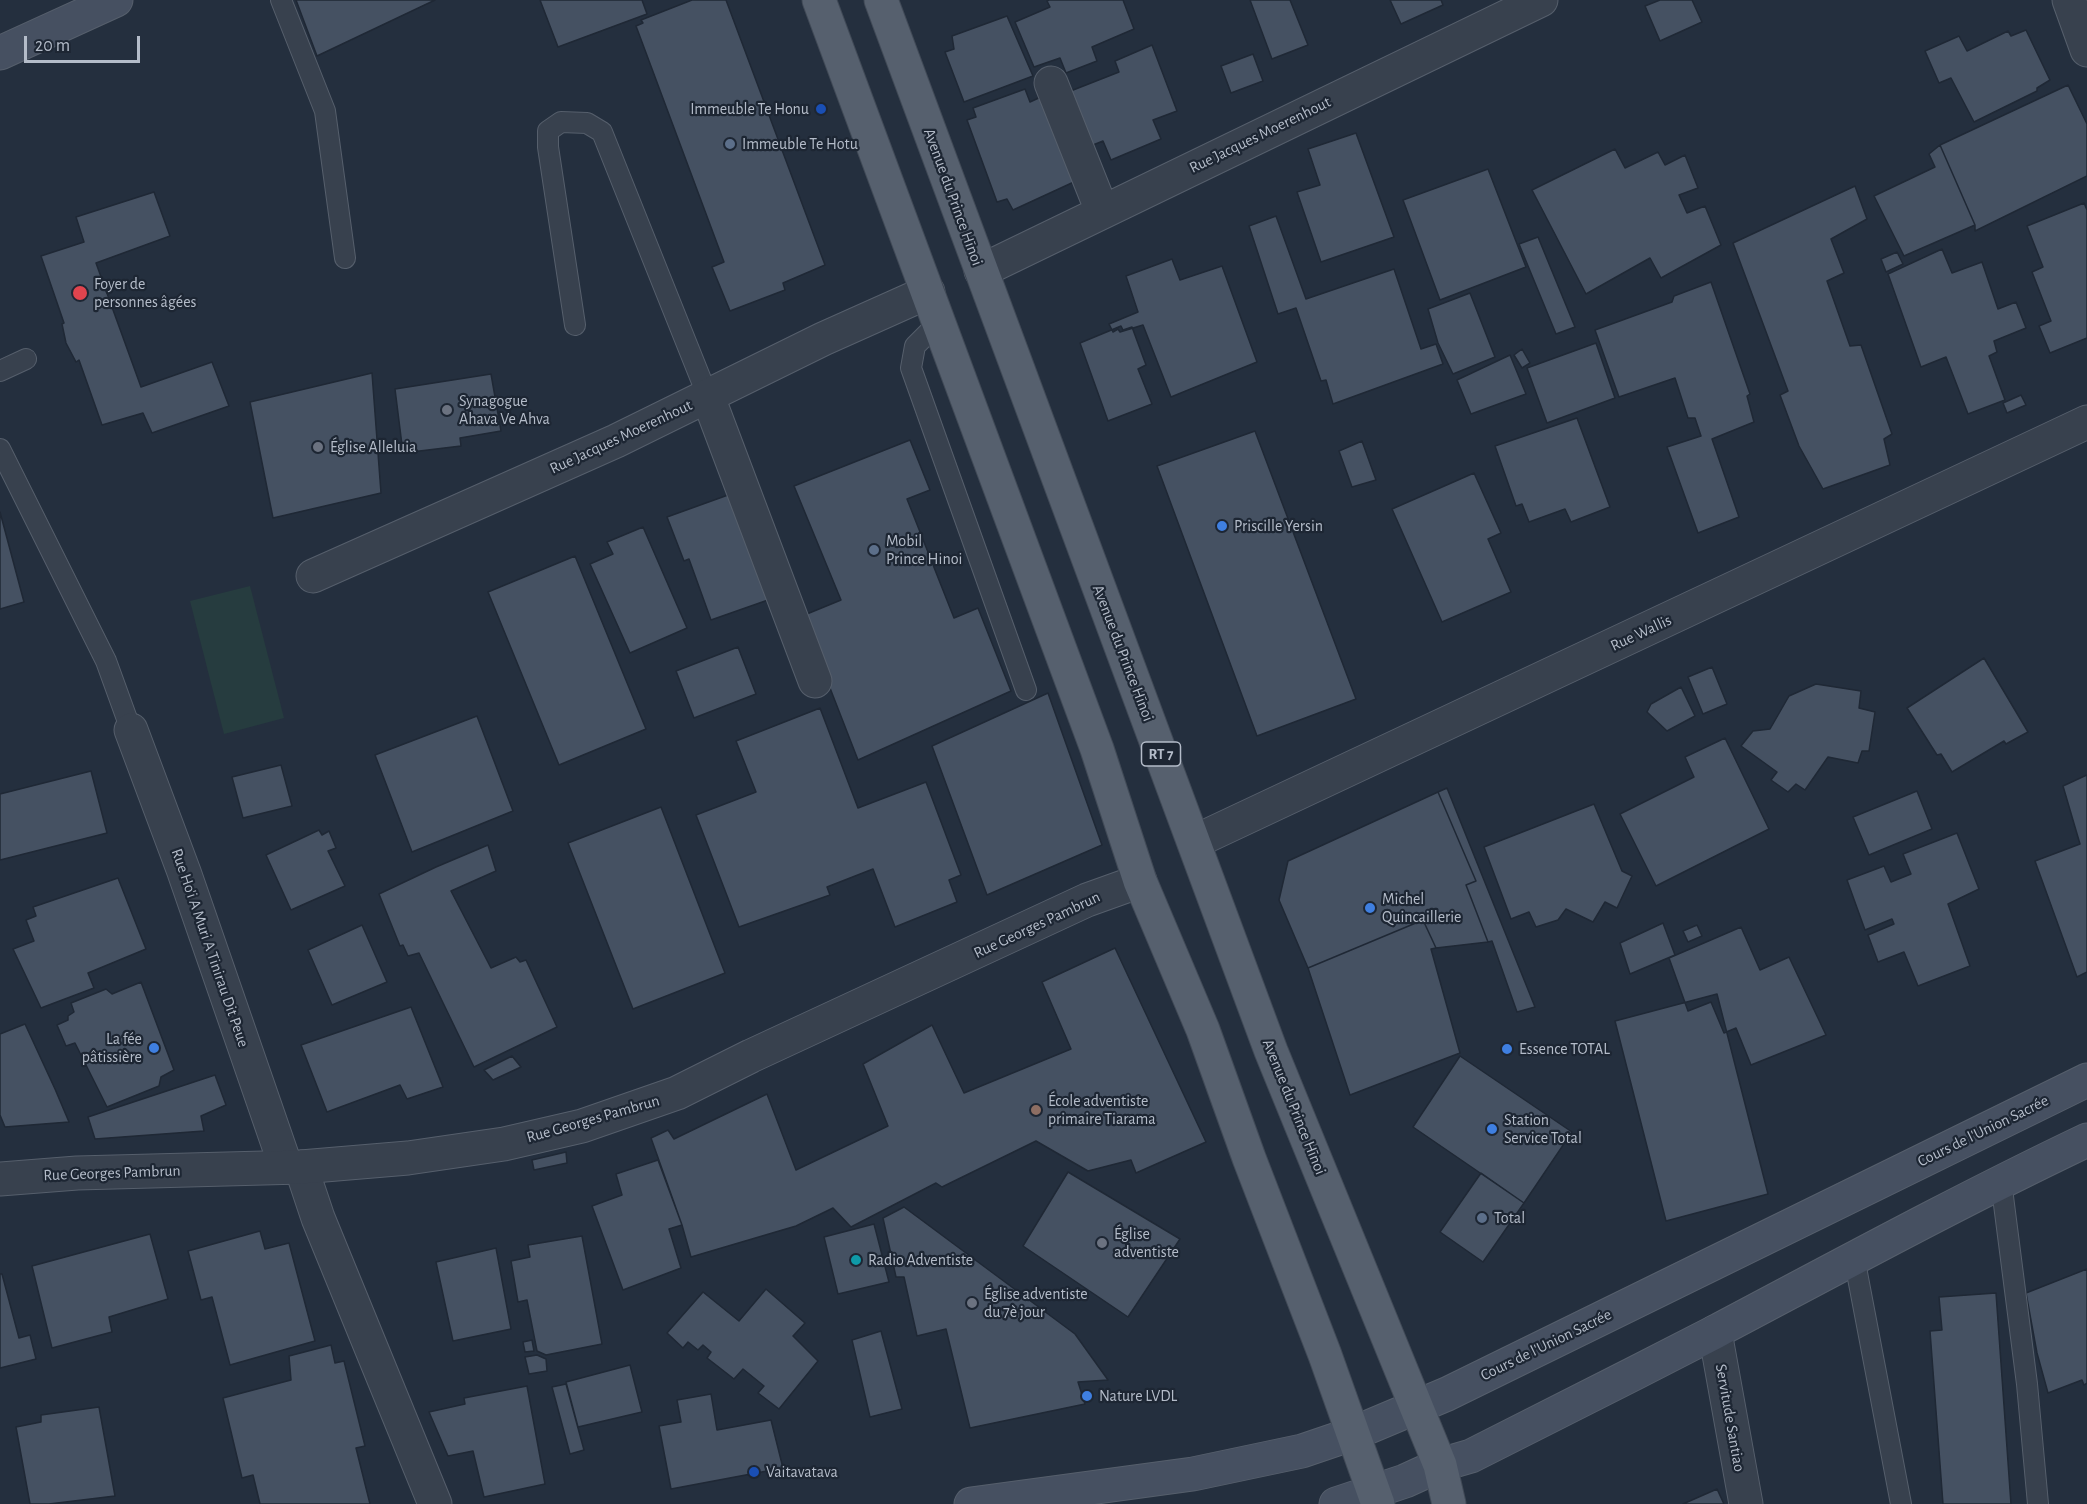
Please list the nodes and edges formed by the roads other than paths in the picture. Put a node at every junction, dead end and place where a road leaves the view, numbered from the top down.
1 (116, 0) edge
2 (281, 0) edge
3 (819, 0) edge
4 (881, 0) edge
5 (1541, 0) edge
6 (2069, 0) edge
7 (2087, 51) edge
8 (0, 53) edge
9 (1051, 83) dead end
10 (1102, 211) junction
11 (345, 258) dead end
12 (981, 271) junction
13 (933, 307) junction
14 (575, 325) dead end
15 (26, 359) dead end
16 (0, 372) edge
17 (708, 397) junction
18 (2087, 422) edge
19 (0, 449) edge
20 (313, 576) dead end
21 (815, 681) dead end
22 (1026, 690) dead end
23 (131, 730) joint
24 (1194, 842) junction
25 (1140, 881) junction
26 (2087, 1080) edge
27 (2087, 1140) edge
28 (293, 1167) junction
29 (0, 1179) edge
30 (2001, 1181) junction
31 (1854, 1257) junction
32 (1715, 1332) junction
33 (1415, 1407) junction
34 (1352, 1434) junction
35 (1440, 1465) junction
36 (1376, 1498) edge
37 (435, 1504) edge
38 (971, 1504) edge
39 (1336, 1504) edge
40 (1449, 1504) edge
41 (1746, 1504) edge
42 (1901, 1504) edge
43 (2038, 1504) edge

1 - 8 main road
2 - 11 lane
3 - 13 main road
4 - 12 main road, Avenue du Prince Hīnoi / RT 7
5 - 10 street, Rue Jacques Moerenhout
6 - 7 street
9 - 10 street
10 - 12 street, Rue Jacques Moerenhout
12 - 24 main road, Avenue du Prince Hīnoi / RT 7
13 - 17 street, Rue Jacques Moerenhout
13 - 22 lane
13 - 25 main road
14 - 17 lane
15 - 16 lane
17 - 20 street, Rue Jacques Moerenhout
17 - 21 street
18 - 24 street, Rue Wallis
19 - 23 lane
23 - 28 street, Rue Ho'i A Muri A Tinirau Dit Peue
24 - 33 main road, Avenue du Prince Hīnoi / RT 7
25 - 28 street, Rue Georges Pambrun
25 - 34 main road
26 - 33 main road, Cours de l'Union Sacrée
27 - 30 main road
28 - 29 street, Rue Georges Pambrun
28 - 37 street, Rue Ho'i A Muri A Tinirau Dit Peue
30 - 31 main road
30 - 43 lane
31 - 32 main road
31 - 42 lane
32 - 35 main road
32 - 41 street, Servitude Santiao
33 - 34 main road, Cours de l'Union Sacrée
33 - 35 main road, Avenue du Prince Hīnoi / RT 7
34 - 36 main road
34 - 38 main road, Cours de l'Union Sacrée
35 - 36 main road
35 - 40 main road, Avenue du Prince Hīnoi / RT 7
36 - 39 main road

